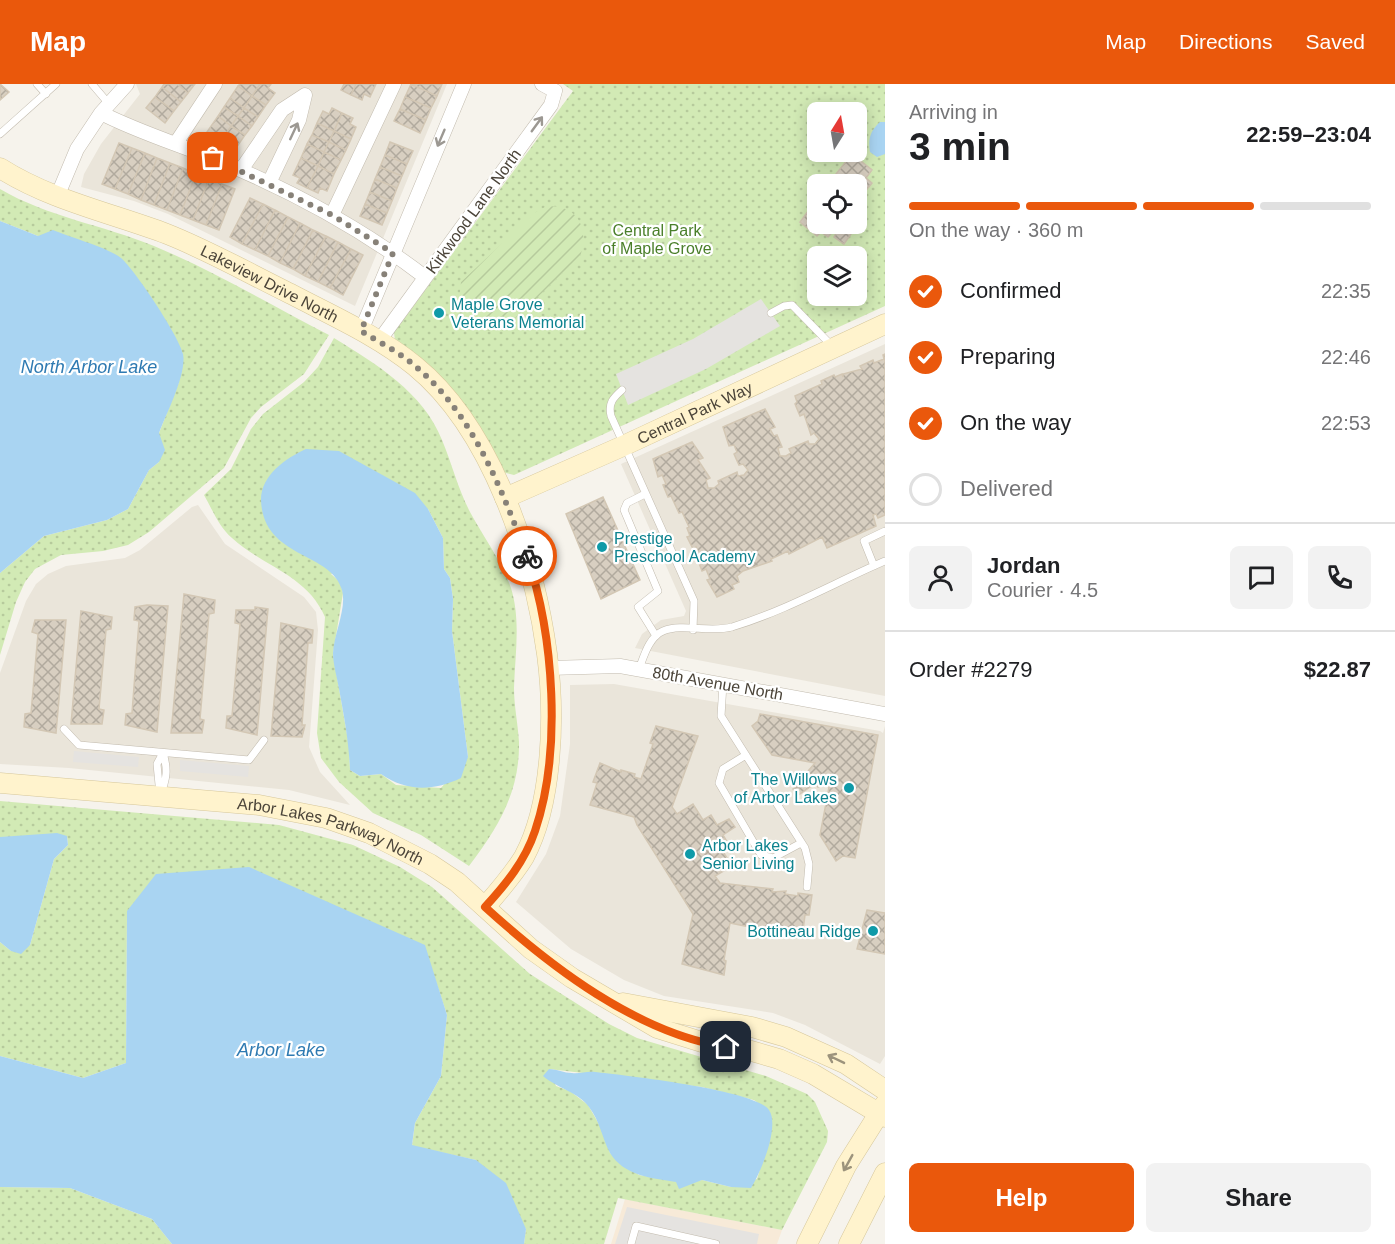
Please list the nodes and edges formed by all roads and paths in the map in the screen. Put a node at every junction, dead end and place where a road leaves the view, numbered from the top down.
1 (37, 84) edge
2 (56, 84) edge
3 (92, 84) edge
4 (127, 84) edge
5 (215, 84) edge
6 (394, 84) edge
7 (464, 84) edge
8 (542, 84) edge
9 (308, 90) edge
10 (46, 94) junction
11 (105, 109) junction
12 (0, 134) edge
13 (176, 143) junction
14 (0, 168) edge
15 (241, 170) junction
16 (269, 183) junction
17 (57, 197) junction
18 (332, 215) junction
19 (393, 253) junction
20 (425, 277) junction
21 (771, 313) dead end
22 (885, 324) edge
23 (361, 331) junction
24 (379, 341) junction
25 (833, 347) junction
26 (622, 390) dead end
27 (623, 446) junction
28 (645, 494) junction
29 (505, 498) junction
30 (885, 531) edge
31 (885, 561) edge
32 (874, 566) junction
33 (693, 630) junction
34 (656, 636) junction
35 (549, 668) junction
36 (639, 669) junction
37 (723, 684) junction
38 (885, 714) edge
39 (64, 729) dead end
40 (264, 740) dead end
41 (162, 753) junction
42 (746, 755) junction
43 (0, 783) edge
44 (160, 795) junction
45 (801, 843) junction
46 (807, 887) dead end
47 (485, 907) junction
48 (613, 1001) junction
49 (885, 1090) edge
50 (883, 1111) edge
51 (885, 1173) edge
52 (631, 1244) edge
53 (716, 1244) edge
54 (807, 1244) edge
55 (849, 1244) edge

1 - 10 lane
2 - 10 lane
3 - 11 lane
4 - 11 street
5 - 13 street
6 - 18 street
7 -> 19 street
20 -> 8 street, Kirkwood Lane North
9 - 15 street
16 -> 9 street
10 - 12 lane
11 - 13 street
11 - 17 street
13 - 15 street
14 - 17 street, Lakeview Drive North
15 - 16 street
16 - 18 street
17 - 23 street, Lakeview Drive North
18 - 19 street
19 - 20 street
19 - 23 street
20 - 24 street, Kirkwood Lane North
21 - 25 lane
22 - 25 street, Central Park Way
23 - 24 street, Lakeview Drive North
24 - 29 street, Lakeview Drive North
25 - 27 street, Central Park Way
26 - 27 lane
27 - 28 lane
27 - 29 street, Central Park Way
28 - 33 lane
28 - 34 lane
29 - 35 street, Lakeview Drive North
30 - 32 lane
31 - 32 lane
32 - 33 lane
33 - 34 lane
34 - 36 lane
35 - 36 street, 80th Avenue North
35 - 47 street, Lakeview Drive North
36 - 37 street, 80th Avenue North
37 - 38 street, 80th Avenue North
37 - 42 lane
39 - 41 lane
40 - 41 lane
41 - 44 lane
42 - 45 lane
42 - 45 lane
43 - 44 street, Arbor Lakes Parkway North
44 - 47 street, Arbor Lakes Parkway North
45 - 46 lane
47 - 48 street, Arbor Lakes Parkway North
49 -> 48 street, Arbor Lakes Parkway North
48 - 50 street, Arbor Lakes Parkway North
50 -> 54 street
51 - 55 street
52 - 53 lane

